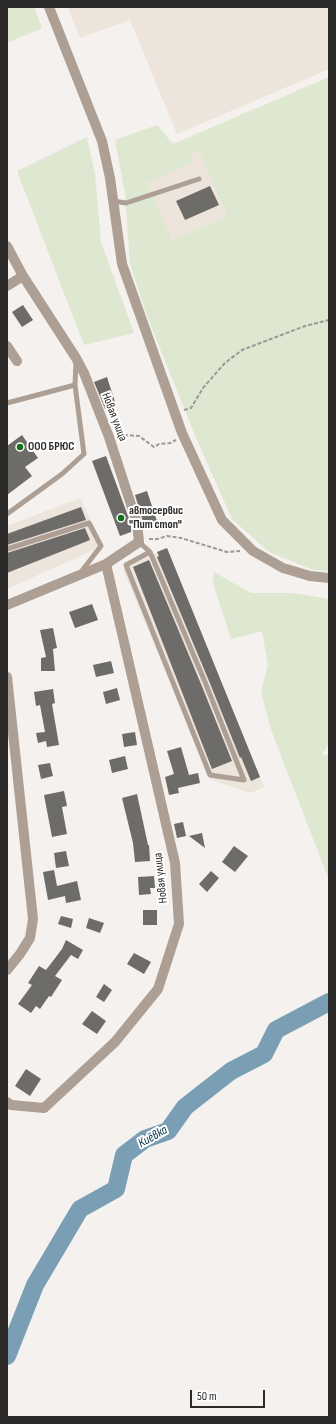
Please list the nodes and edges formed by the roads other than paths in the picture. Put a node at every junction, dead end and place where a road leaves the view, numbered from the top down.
1 (49, 7) edge
2 (199, 178) dead end
3 (113, 201) junction
4 (7, 246) edge
5 (23, 276) junction
6 (7, 286) edge
7 (7, 346) edge
8 (76, 358) junction
9 (17, 361) dead end
10 (75, 385) junction
11 (7, 403) edge
12 (7, 514) edge
13 (139, 542) junction
14 (7, 549) edge
15 (150, 552) junction
16 (106, 564) junction
17 (80, 574) junction
18 (329, 578) edge
19 (7, 604) edge
20 (7, 677) edge
21 (7, 970) edge
22 (7, 1102) edge

1 - 3 street
2 - 3 lane
3 - 18 street
4 - 5 street, Новая улица
5 - 6 street
5 - 8 street, Новая улица
7 - 9 street
8 - 10 lane
8 - 13 street, Новая улица
10 - 11 lane
10 - 12 lane
13 - 15 lane
13 - 16 street
14 - 17 lane
15 - 15 lane
16 - 17 street
16 - 22 street, Новая улица
17 - 19 street
20 - 21 street

